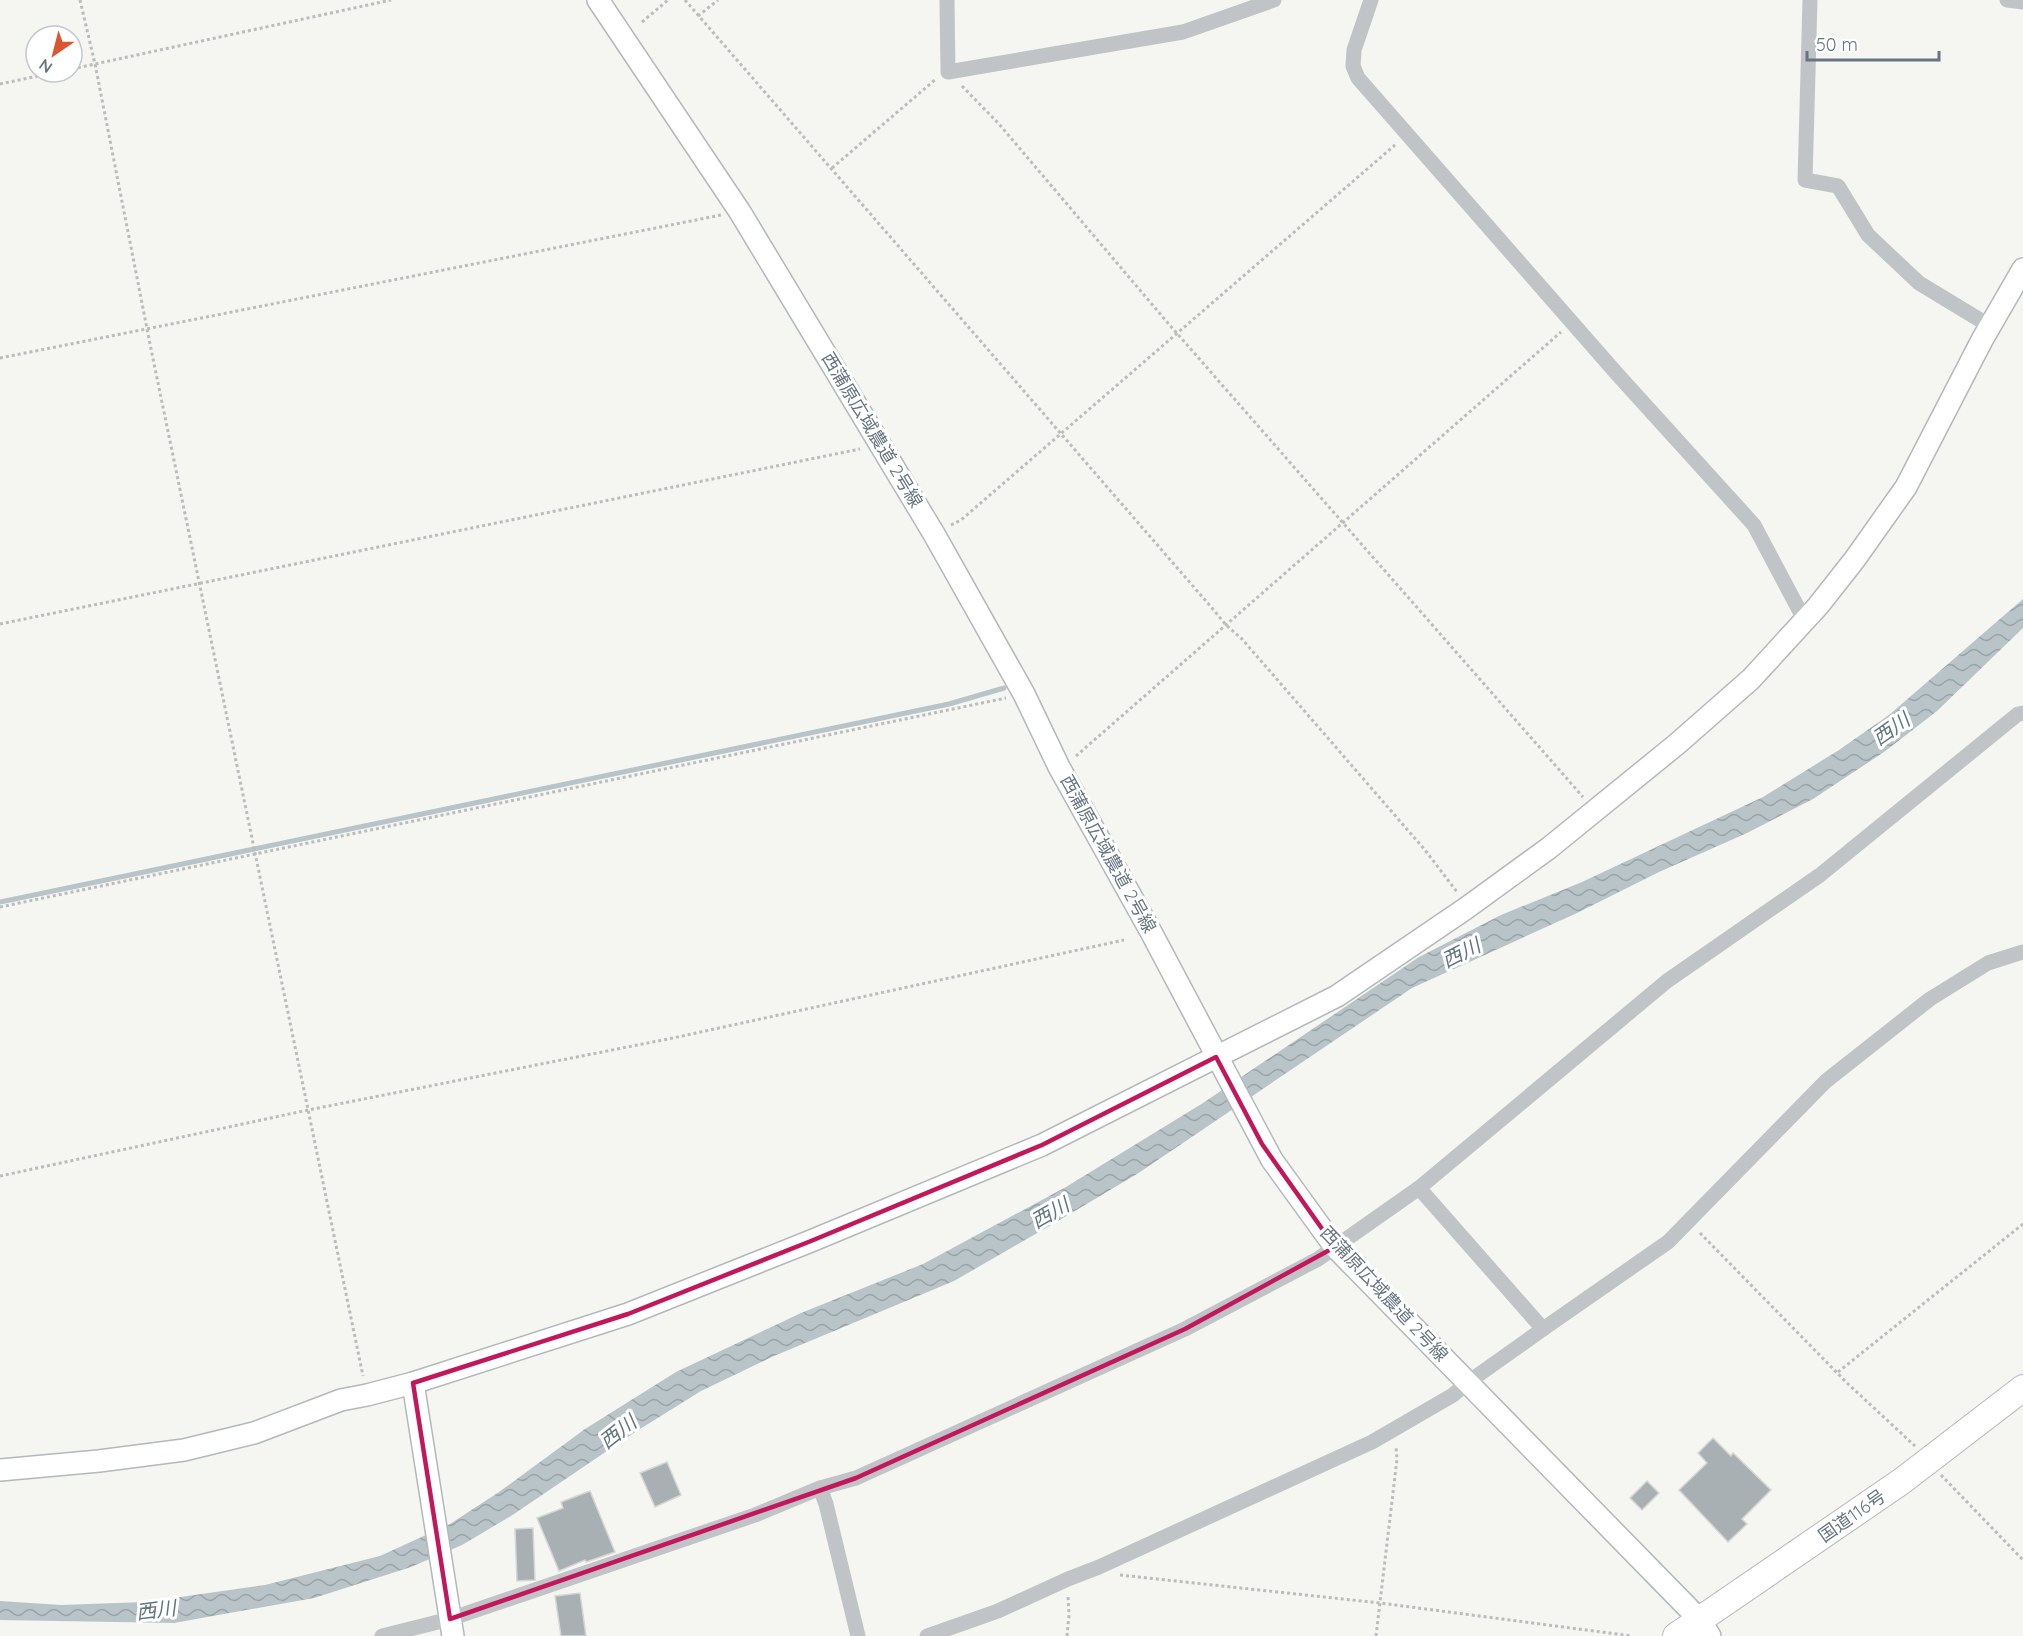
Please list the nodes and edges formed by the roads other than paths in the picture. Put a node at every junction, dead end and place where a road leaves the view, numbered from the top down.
1 (598, 0) edge
2 (947, 0) edge
3 (1274, 0) edge
4 (1371, 0) edge
5 (1810, 0) edge
6 (2007, 0) edge
7 (2023, 2) edge
8 (2023, 269) edge
9 (1990, 326) junction
10 (1805, 621) junction
11 (2023, 713) edge
12 (2023, 952) edge
13 (1220, 1064) junction
14 (1419, 1188) junction
15 (1335, 1247) junction
16 (1543, 1329) junction
17 (412, 1383) junction
18 (1467, 1383) junction
19 (2023, 1388) edge
20 (0, 1470) edge
21 (820, 1488) junction
22 (452, 1628) edge
23 (1705, 1628) edge
24 (382, 1636) edge
25 (858, 1636) edge
26 (927, 1636) edge
27 (1676, 1636) edge

1 - 13 street, 西蒲原広域農道 2号線
2 - 3 street
4 - 10 street
5 - 9 street
6 - 7 street
8 - 9 street
9 - 10 street
10 - 13 street
11 - 14 street
12 - 16 street
13 - 15 street, 西蒲原広域農道 2号線
13 - 17 street
14 - 15 street
14 - 16 street
15 - 18 street, 西蒲原広域農道 2号線
15 - 21 street
16 - 18 street
17 - 20 street
17 - 22 street
18 - 23 street, 西蒲原広域農道 2号線
18 - 26 street
19 - 23 highway, 国道116号
21 - 22 street
21 - 25 street
22 - 24 street
23 - 27 highway, 国道116号

